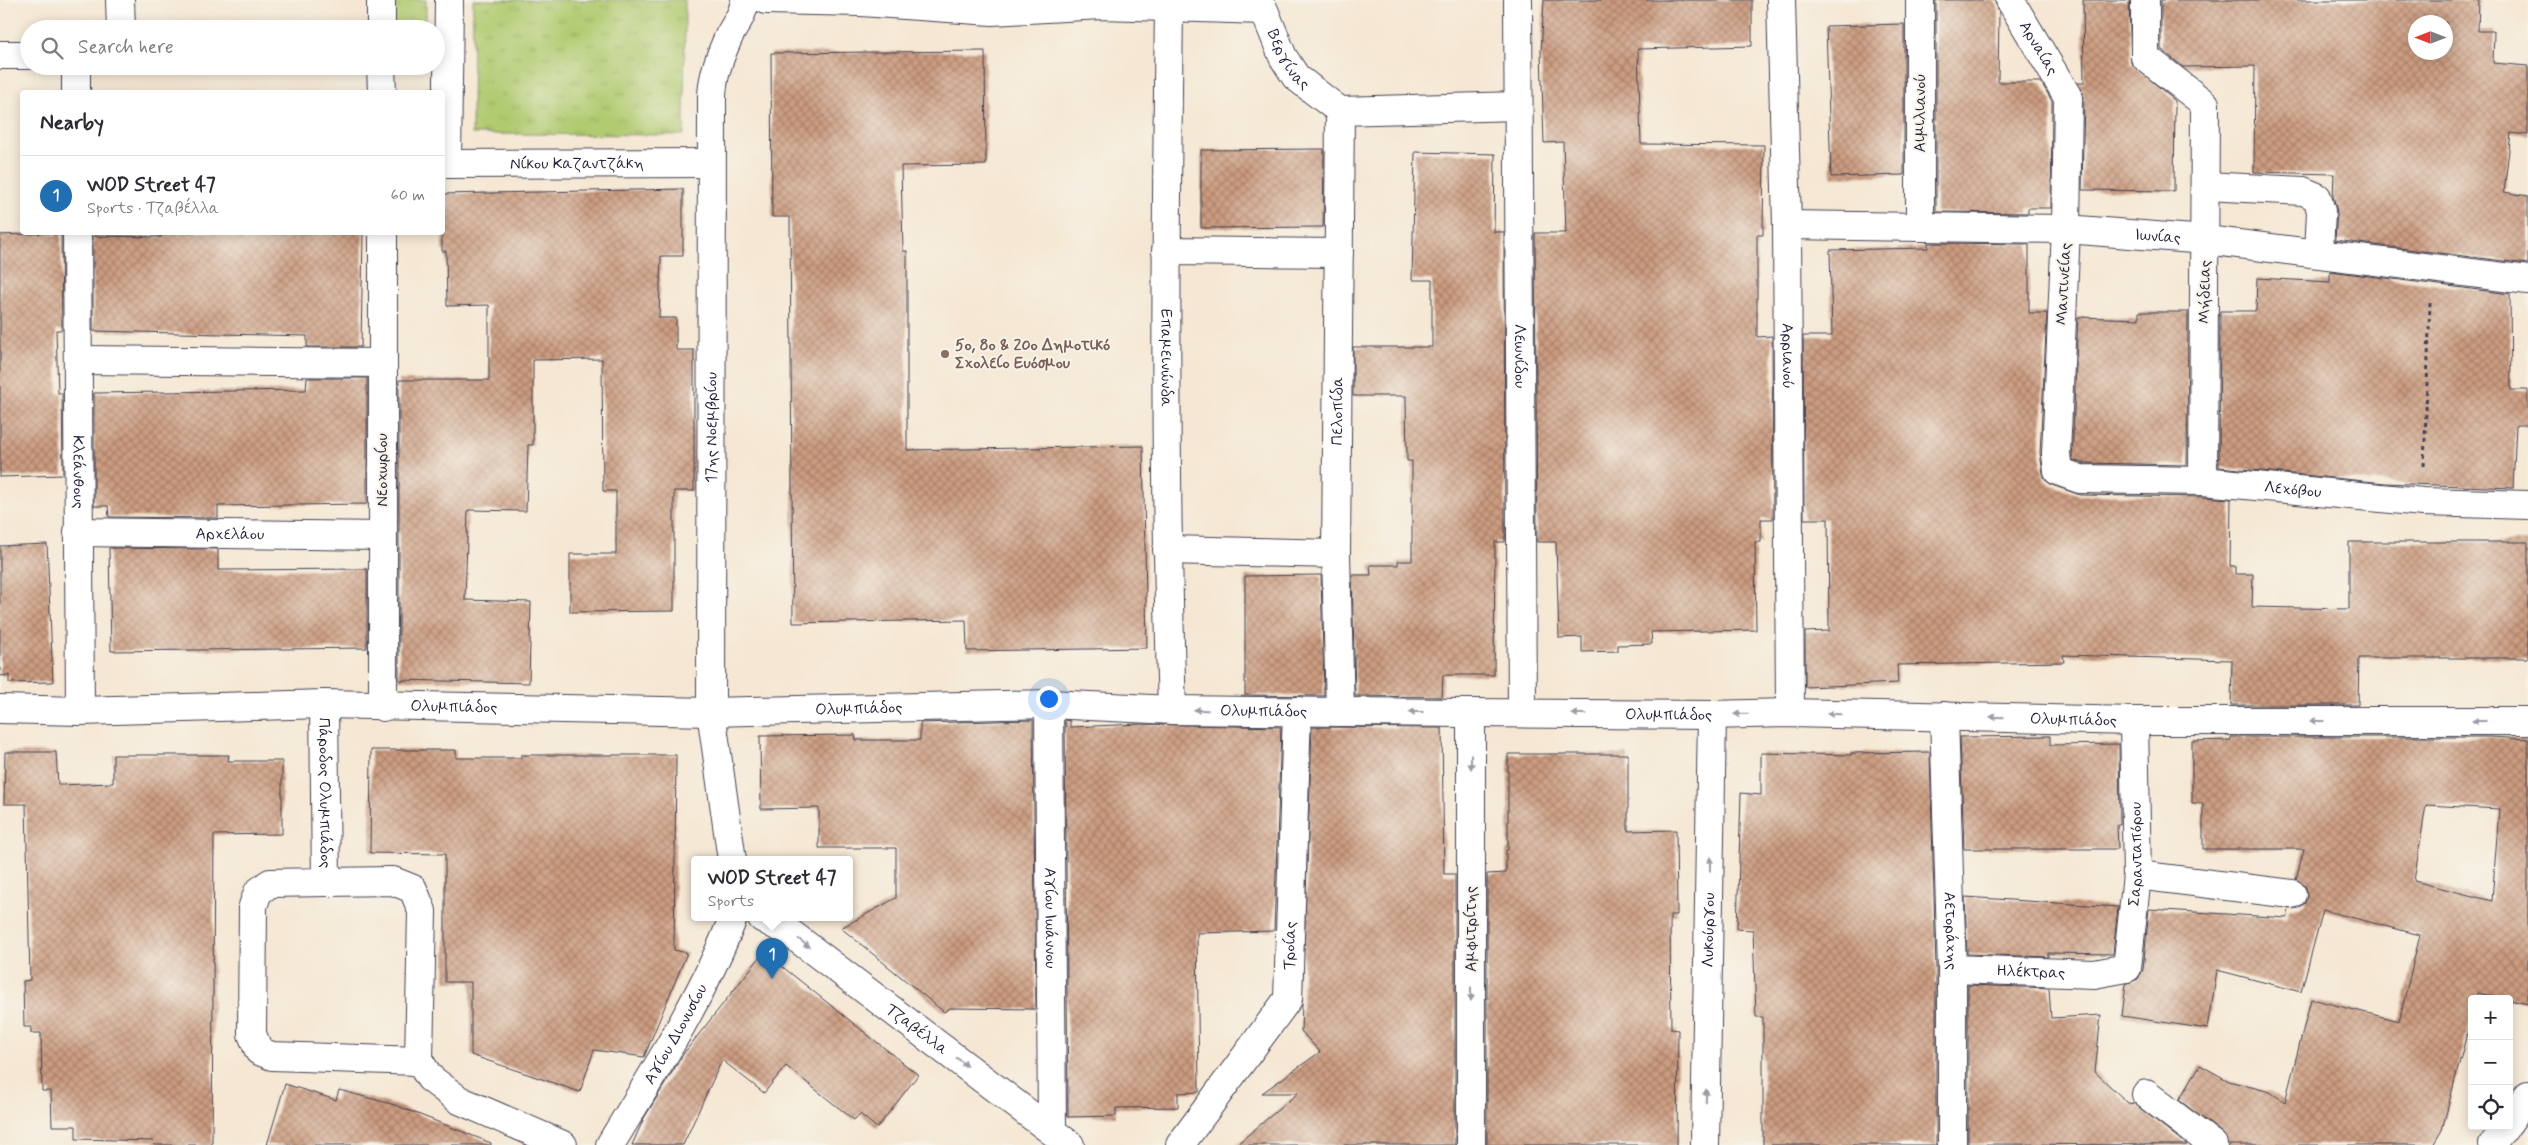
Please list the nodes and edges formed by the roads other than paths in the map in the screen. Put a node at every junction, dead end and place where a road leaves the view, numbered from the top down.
1 (120, 0) edge
2 (381, 0) edge
3 (448, 0) edge
4 (745, 0) edge
5 (766, 0) edge
6 (1518, 0) edge
7 (1781, 0) edge
8 (1920, 0) edge
9 (2010, 0) edge
10 (2145, 0) edge
11 (861, 1) edge
12 (1065, 4) edge
13 (1264, 5) edge
14 (1169, 7) junction
15 (120, 20) edge
16 (381, 20) edge
17 (0, 55) edge
18 (20, 55) edge
19 (76, 75) edge
20 (382, 75) edge
21 (76, 90) edge
22 (382, 90) edge
23 (2068, 97) joint
24 (1518, 106) junction
25 (1340, 111) junction
26 (711, 163) junction
27 (445, 164) edge
28 (2206, 186) junction
29 (1787, 225) junction
30 (1920, 226) junction
31 (2066, 229) junction
32 (77, 235) edge
33 (383, 235) edge
34 (2206, 240) junction
35 (1166, 250) junction
36 (1339, 253) junction
37 (2318, 253) junction
38 (2528, 280) edge
39 (78, 360) junction
40 (382, 363) junction
41 (2058, 471) joint
42 (2203, 481) junction
43 (2528, 505) edge
44 (78, 532) junction
45 (382, 536) junction
46 (1167, 550) junction
47 (1336, 554) junction
48 (324, 704) junction
49 (1049, 704) junction
50 (383, 707) junction
51 (0, 709) edge
52 (1172, 710) junction
53 (80, 711) junction
54 (1297, 711) junction
55 (711, 712) junction
56 (1340, 712) junction
57 (1471, 713) junction
58 (1522, 713) junction
59 (1790, 713) junction
60 (1712, 715) junction
61 (1944, 716) junction
62 (2134, 721) junction
63 (2528, 721) edge
64 (731, 856) edge
65 (2137, 875) junction
66 (326, 882) junction
67 (2292, 894) dead end
68 (732, 921) edge
69 (768, 921) edge
70 (1952, 969) junction
71 (2110, 973) joint
72 (419, 1061) junction
73 (2146, 1094) dead end
74 (2528, 1095) edge
75 (2513, 1116) edge
76 (2503, 1130) edge
77 (1061, 1138) edge
78 (563, 1145) edge
79 (610, 1145) edge
80 (1180, 1145) edge
81 (1471, 1145) edge
82 (1705, 1145) edge
83 (1952, 1145) edge
84 (2213, 1145) edge
85 (2493, 1145) edge

1 - 15 street
2 - 16 street
3 - 27 street
4 - 26 street, 17ης Νοεμβρίου
5 - 11 street, Βεργίνας
6 - 24 street, Λεωνίδου
7 - 29 street, Αρριανού
8 - 30 street, Αιμιλιανού
9 - 23 street, Αρναίας
10 - 28 street, Μήδειας
11 - 12 street, Βεργίνας
12 - 14 street, Βεργίνας
13 - 14 street, Βεργίνας
13 - 25 street, Βεργίνας
14 - 35 street, Επαμεινώνδα
17 - 18 street
19 - 21 street
20 - 22 street
23 - 31 street, Μαντινείας
24 - 25 street
24 - 58 street, Λεωνίδου
25 - 36 street, Πελοπίδα
26 - 27 street, Νίκου Καζαντζάκη
26 - 55 street, 17ης Νοεμβρίου
28 - 34 street, Μήδειας
28 - 37 street
29 - 30 street, Ιωνίας
29 - 59 street, Αρριανού
30 - 31 street, Ιωνίας
31 - 34 street, Ιωνίας
31 - 41 street, Μαντινείας
32 - 39 street, Κλεάνθους
33 - 40 street, Νεοχωρίου
34 - 37 street, Ιωνίας
34 - 42 street, Μήδειας
35 - 36 street
35 - 46 street, Επαμεινώνδα
36 - 47 street, Πελοπίδα
37 - 38 street, Ιωνίας
39 - 40 street
39 - 44 street, Κλεάνθους
40 - 45 street, Νεοχωρίου
41 - 42 street, Λεχόβου
42 - 43 street, Λεχόβου
44 - 45 street, Αρχελάου
44 - 53 street, Κλεάνθους
45 - 50 street, Νεοχωρίου
46 - 47 street
46 - 52 street, Επαμεινώνδα
47 - 56 street, Πελοπίδα
48 - 50 street, Ολυμπιάδος
48 - 53 street, Ολυμπιάδος
48 - 66 street, Πάροδος Ολυμπιάδος
49 - 52 street, Ολυμπιάδος
49 - 55 street, Ολυμπιάδος
49 - 77 street, Αγίου Ιωάννου
50 - 55 street, Ολυμπιάδος
51 - 53 street, Ολυμπιάδος
54 -> 52 street, Ολυμπιάδος
54 - 56 street, Ολυμπιάδος
54 - 80 street, Τροίας
55 - 64 street, 17ης Νοεμβρίου
57 -> 56 street, Ολυμπιάδος
57 - 58 street, Ολυμπιάδος
57 -> 81 street, Αμφιτρίτης
60 -> 58 street, Ολυμπιάδος
59 -> 60 street, Ολυμπιάδος
61 -> 59 street, Ολυμπιάδος
82 -> 60 street, Λυκούργου
62 -> 61 street, Ολυμπιάδος
61 - 70 street, Αετοράχης
63 -> 62 street, Ολυμπιάδος
62 - 65 street, Σαρανταπόρου
65 - 67 street
65 - 71 street, Σαρανταπόρου
66 - 72 street, Πάροδος Ολυμπιάδος
66 - 72 street, Πάροδος Ολυμπιάδος
68 - 79 street, Αγίου Διονυσίου
69 -> 77 street, Τζαβέλλα
70 - 71 street, Ηλέκτρας
70 - 83 street, Αετοράχης
72 - 78 street
73 - 84 street
74 - 75 street
76 - 85 street

